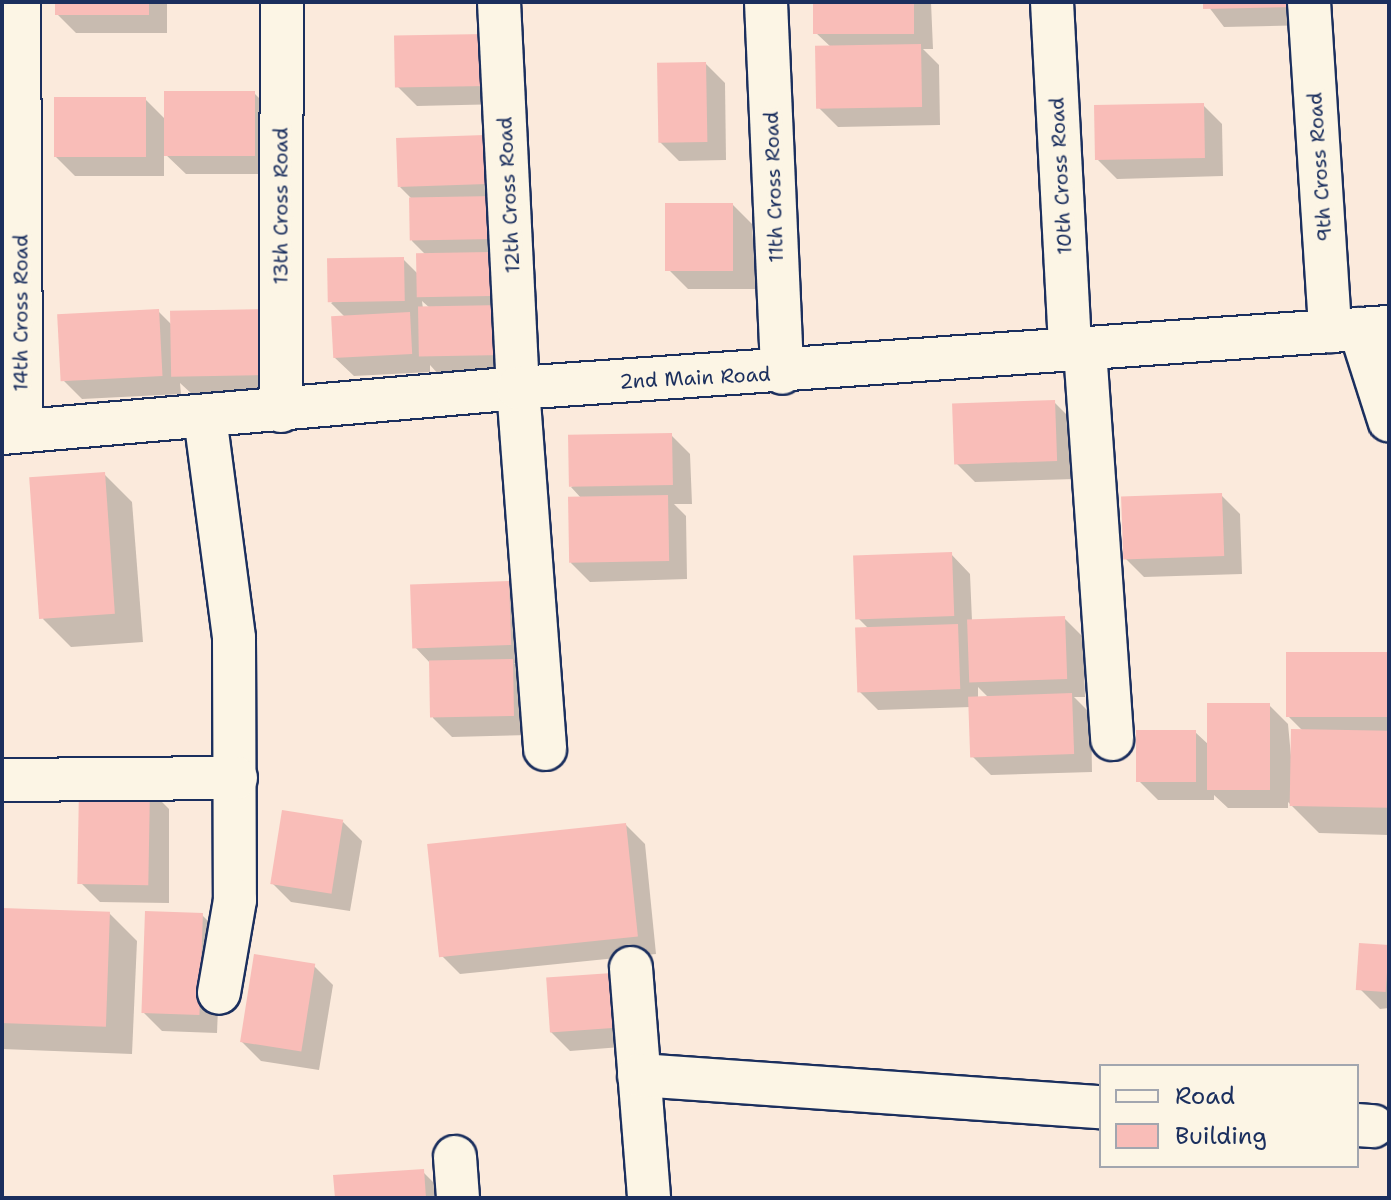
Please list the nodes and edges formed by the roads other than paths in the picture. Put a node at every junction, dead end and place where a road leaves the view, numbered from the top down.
1 (19, 2) edge
2 (282, 2) edge
3 (499, 2) edge
4 (766, 2) edge
5 (1052, 2) edge
6 (1309, 2) edge
7 (1360, 329) edge
8 (1078, 351) junction
9 (782, 373) junction
10 (518, 388) junction
11 (281, 411) junction
12 (205, 417) junction
13 (1389, 420) edge
14 (12, 432) edge
15 (1112, 739) dead end
16 (545, 749) dead end
17 (236, 778) junction
18 (2, 780) edge
19 (631, 968) dead end
20 (219, 993) dead end
21 (639, 1075) junction
22 (1099, 1107) edge
23 (455, 1157) dead end
24 (458, 1198) edge
25 (649, 1198) edge

1 - 14 street, 14th Cross Road
2 - 11 street, 13th Cross Road
3 - 10 street, 12th Cross Road
4 - 9 street, 11th Cross Road
5 - 8 street, 10th Cross Road
6 - 7 street, 9th Cross Road
7 - 8 street, 2nd Main Road
7 - 13 street, 9th Cross Road
8 - 9 street, 2nd Main Road
8 - 15 street, 10th Cross Road
9 - 10 street, 2nd Main Road
10 - 11 street, 2nd Main Road
10 - 16 street, 12th Cross Road
11 - 12 street, 2nd Main Road
12 - 14 street, 2nd Main Road
12 - 17 street
17 - 18 street
17 - 20 street
19 - 21 street
21 - 22 street
21 - 25 street
23 - 24 street

